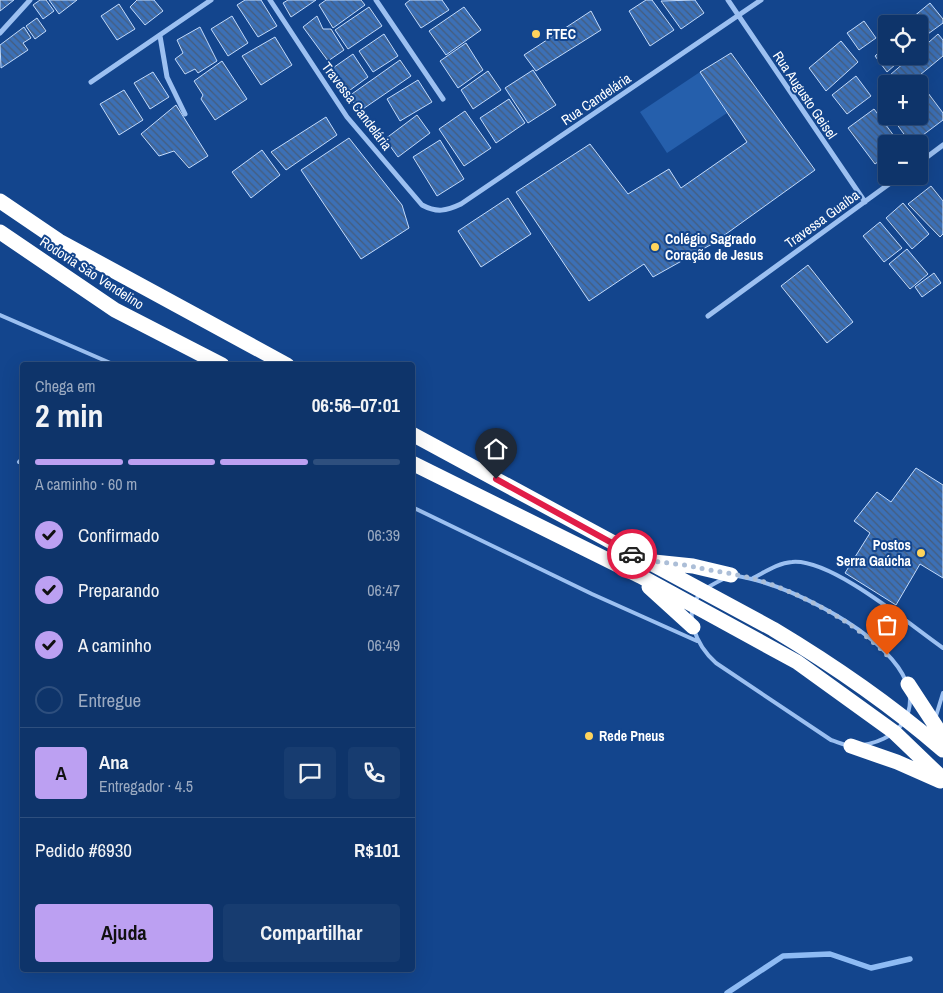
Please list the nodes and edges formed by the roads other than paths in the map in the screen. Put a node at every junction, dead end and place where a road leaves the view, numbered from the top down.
1 (30, 0) edge
2 (211, 0) edge
3 (270, 0) edge
4 (376, 0) edge
5 (728, 0) edge
6 (760, 0) edge
7 (738, 16) junction
8 (0, 33) edge
9 (160, 36) junction
10 (91, 82) dead end
11 (443, 99) dead end
12 (185, 114) dead end
13 (943, 146) edge
14 (928, 157) edge
15 (888, 185) edge
16 (0, 201) edge
17 (865, 202) junction
18 (440, 212) joint
19 (0, 232) edge
20 (0, 315) edge
21 (708, 316) dead end
22 (108, 362) edge
23 (216, 362) edge
24 (281, 362) edge
25 (415, 436) edge
26 (415, 464) edge
27 (415, 508) edge
28 (645, 561) junction
29 (731, 575) junction
30 (640, 576) junction
31 (753, 578) junction
32 (702, 592) junction
33 (695, 605) junction
34 (695, 634) junction
35 (943, 648) edge
36 (908, 684) junction
37 (943, 693) edge
38 (907, 718) junction
39 (934, 723) junction
40 (894, 732) junction
41 (943, 737) edge
42 (851, 746) junction
43 (943, 750) edge
44 (943, 781) edge

1 - 8 street
2 - 9 street
3 - 18 street, Travessa Candelária
4 - 11 street
5 - 7 street, Rua Augusto Geisel
6 - 7 street, Rua Candelária
7 - 17 street, Rua Augusto Geisel
7 - 18 street, Rua Candelária
9 - 10 street
9 - 12 street
13 - 14 street
15 - 17 street, Travessa Guaíba
16 - 24 highway
17 - 21 street, Travessa Guaíba
19 - 23 highway, Rodovia São Vendelino
20 - 22 lane
25 - 28 highway
26 - 30 highway
27 - 34 lane
28 - 29 highway
28 - 32 highway
29 - 31 lane
29 - 32 lane
30 - 33 highway
30 - 34 highway
31 - 35 lane
31 - 36 lane
32 - 33 lane
32 - 38 highway
33 - 34 lane
33 - 40 highway
34 - 42 lane
36 - 38 lane
36 - 39 highway
37 - 39 lane
38 - 40 lane
38 - 43 highway
39 - 41 highway
40 - 42 lane
40 - 44 highway
42 - 44 highway

